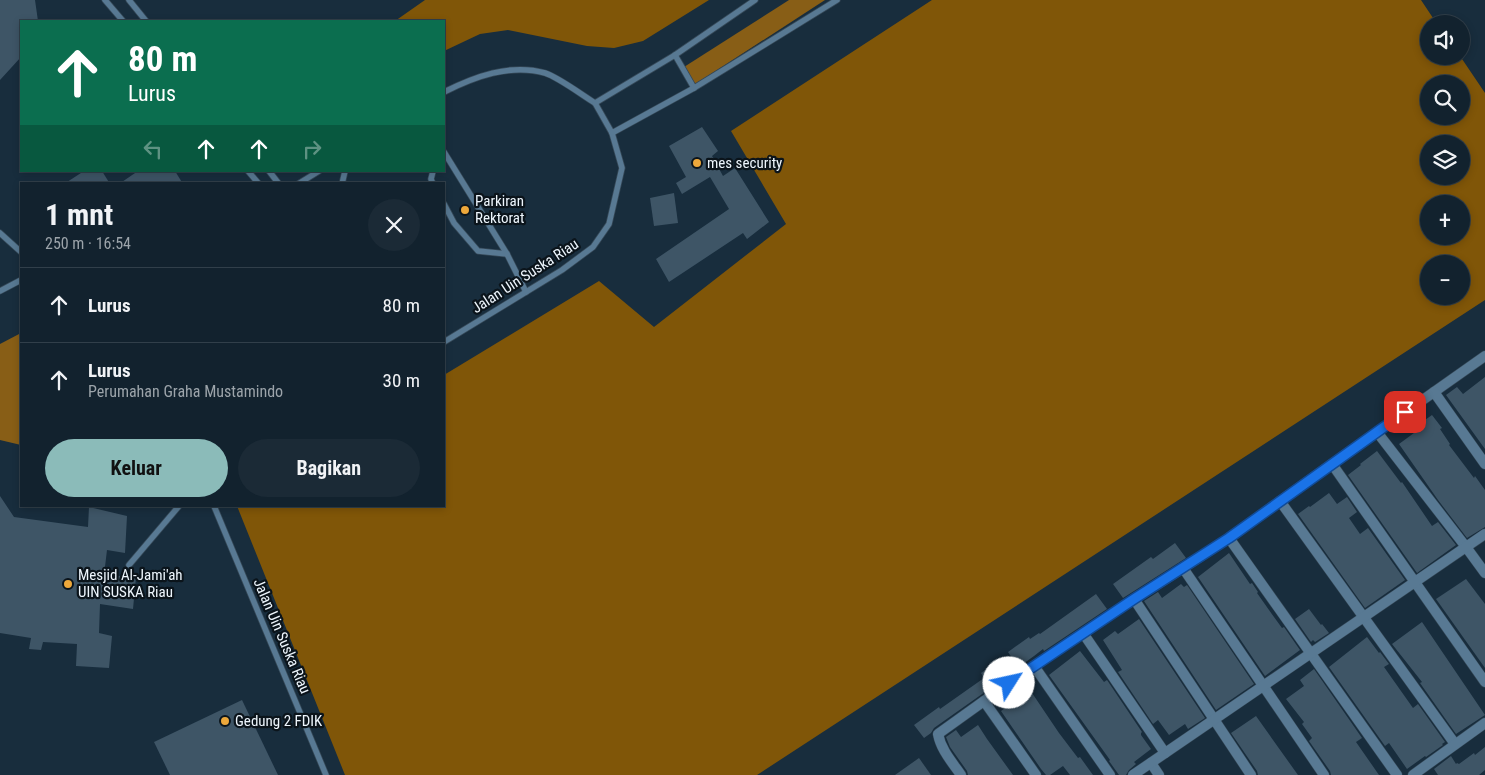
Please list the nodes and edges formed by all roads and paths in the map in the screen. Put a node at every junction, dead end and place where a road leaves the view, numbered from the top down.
1 (105, 0) edge
2 (129, 0) edge
3 (754, 0) edge
4 (837, 0) edge
5 (122, 20) edge
6 (145, 20) edge
7 (674, 55) junction
8 (694, 88) junction
9 (445, 92) edge
10 (594, 103) junction
11 (612, 133) junction
12 (445, 154) edge
13 (249, 172) edge
14 (270, 172) edge
15 (317, 172) edge
16 (257, 182) edge
17 (277, 182) edge
18 (301, 182) edge
19 (445, 206) edge
20 (0, 233) edge
21 (20, 251) edge
22 (507, 254) junction
23 (20, 281) edge
24 (0, 291) edge
25 (526, 292) junction
26 (445, 341) edge
27 (1484, 358) edge
28 (1434, 392) junction
29 (1377, 432) junction
30 (1332, 464) junction
31 (1485, 464) edge
32 (1280, 501) junction
33 (178, 507) edge
34 (214, 507) edge
35 (1485, 534) edge
36 (1229, 538) junction
37 (1466, 547) junction
38 (129, 565) dead end
39 (1183, 568) junction
40 (1485, 573) edge
41 (1415, 582) junction
42 (1134, 599) junction
43 (1363, 617) junction
44 (1083, 633) junction
45 (1310, 653) junction
46 (1034, 666) junction
47 (1485, 682) edge
48 (1264, 685) junction
49 (984, 701) junction
50 (1213, 720) junction
51 (1485, 723) edge
52 (1455, 744) junction
53 (1166, 752) junction
54 (1151, 763) junction
55 (326, 775) edge
56 (961, 775) edge
57 (1036, 775) edge
58 (1110, 775) edge
59 (1133, 775) edge
60 (1159, 775) edge
61 (1251, 775) edge
62 (1324, 775) edge
63 (1397, 775) edge
64 (1413, 775) edge

1 - 5 lane
2 - 6 lane
3 - 7 lane
4 - 8 lane
7 - 8 lane
7 - 10 lane
8 - 11 lane
9 - 10 lane, Jalan Uin Suska Riau
10 - 11 lane, Jalan Uin Suska Riau
11 - 25 lane, Jalan Uin Suska Riau
12 - 22 lane
13 - 16 lane
14 - 17 lane
15 - 18 lane
19 - 22 lane
20 - 21 lane
22 - 25 lane
23 - 24 lane
25 - 26 lane, Jalan Uin Suska Riau
27 - 28 street
28 - 29 street
28 - 31 street
29 - 30 street
29 - 37 street
30 - 32 street
30 - 41 street
32 - 36 street
32 - 43 street
33 - 38 lane
34 - 55 lane, Jalan Uin Suska Riau
35 - 37 street
36 - 39 street
36 - 45 street
37 - 40 street
37 - 41 street
39 - 42 street
39 - 48 street
41 - 43 street
41 - 47 street
42 - 44 street
42 - 50 street
43 - 45 street
43 - 52 street
44 - 46 street
44 - 53 street
45 - 48 street
45 - 63 street
46 - 49 street
46 - 58 street
48 - 50 street
48 - 62 street
49 - 56 street
49 - 57 street
50 - 53 street
50 - 61 street
51 - 52 street
52 - 64 street
53 - 54 street
54 - 59 street
54 - 60 street

